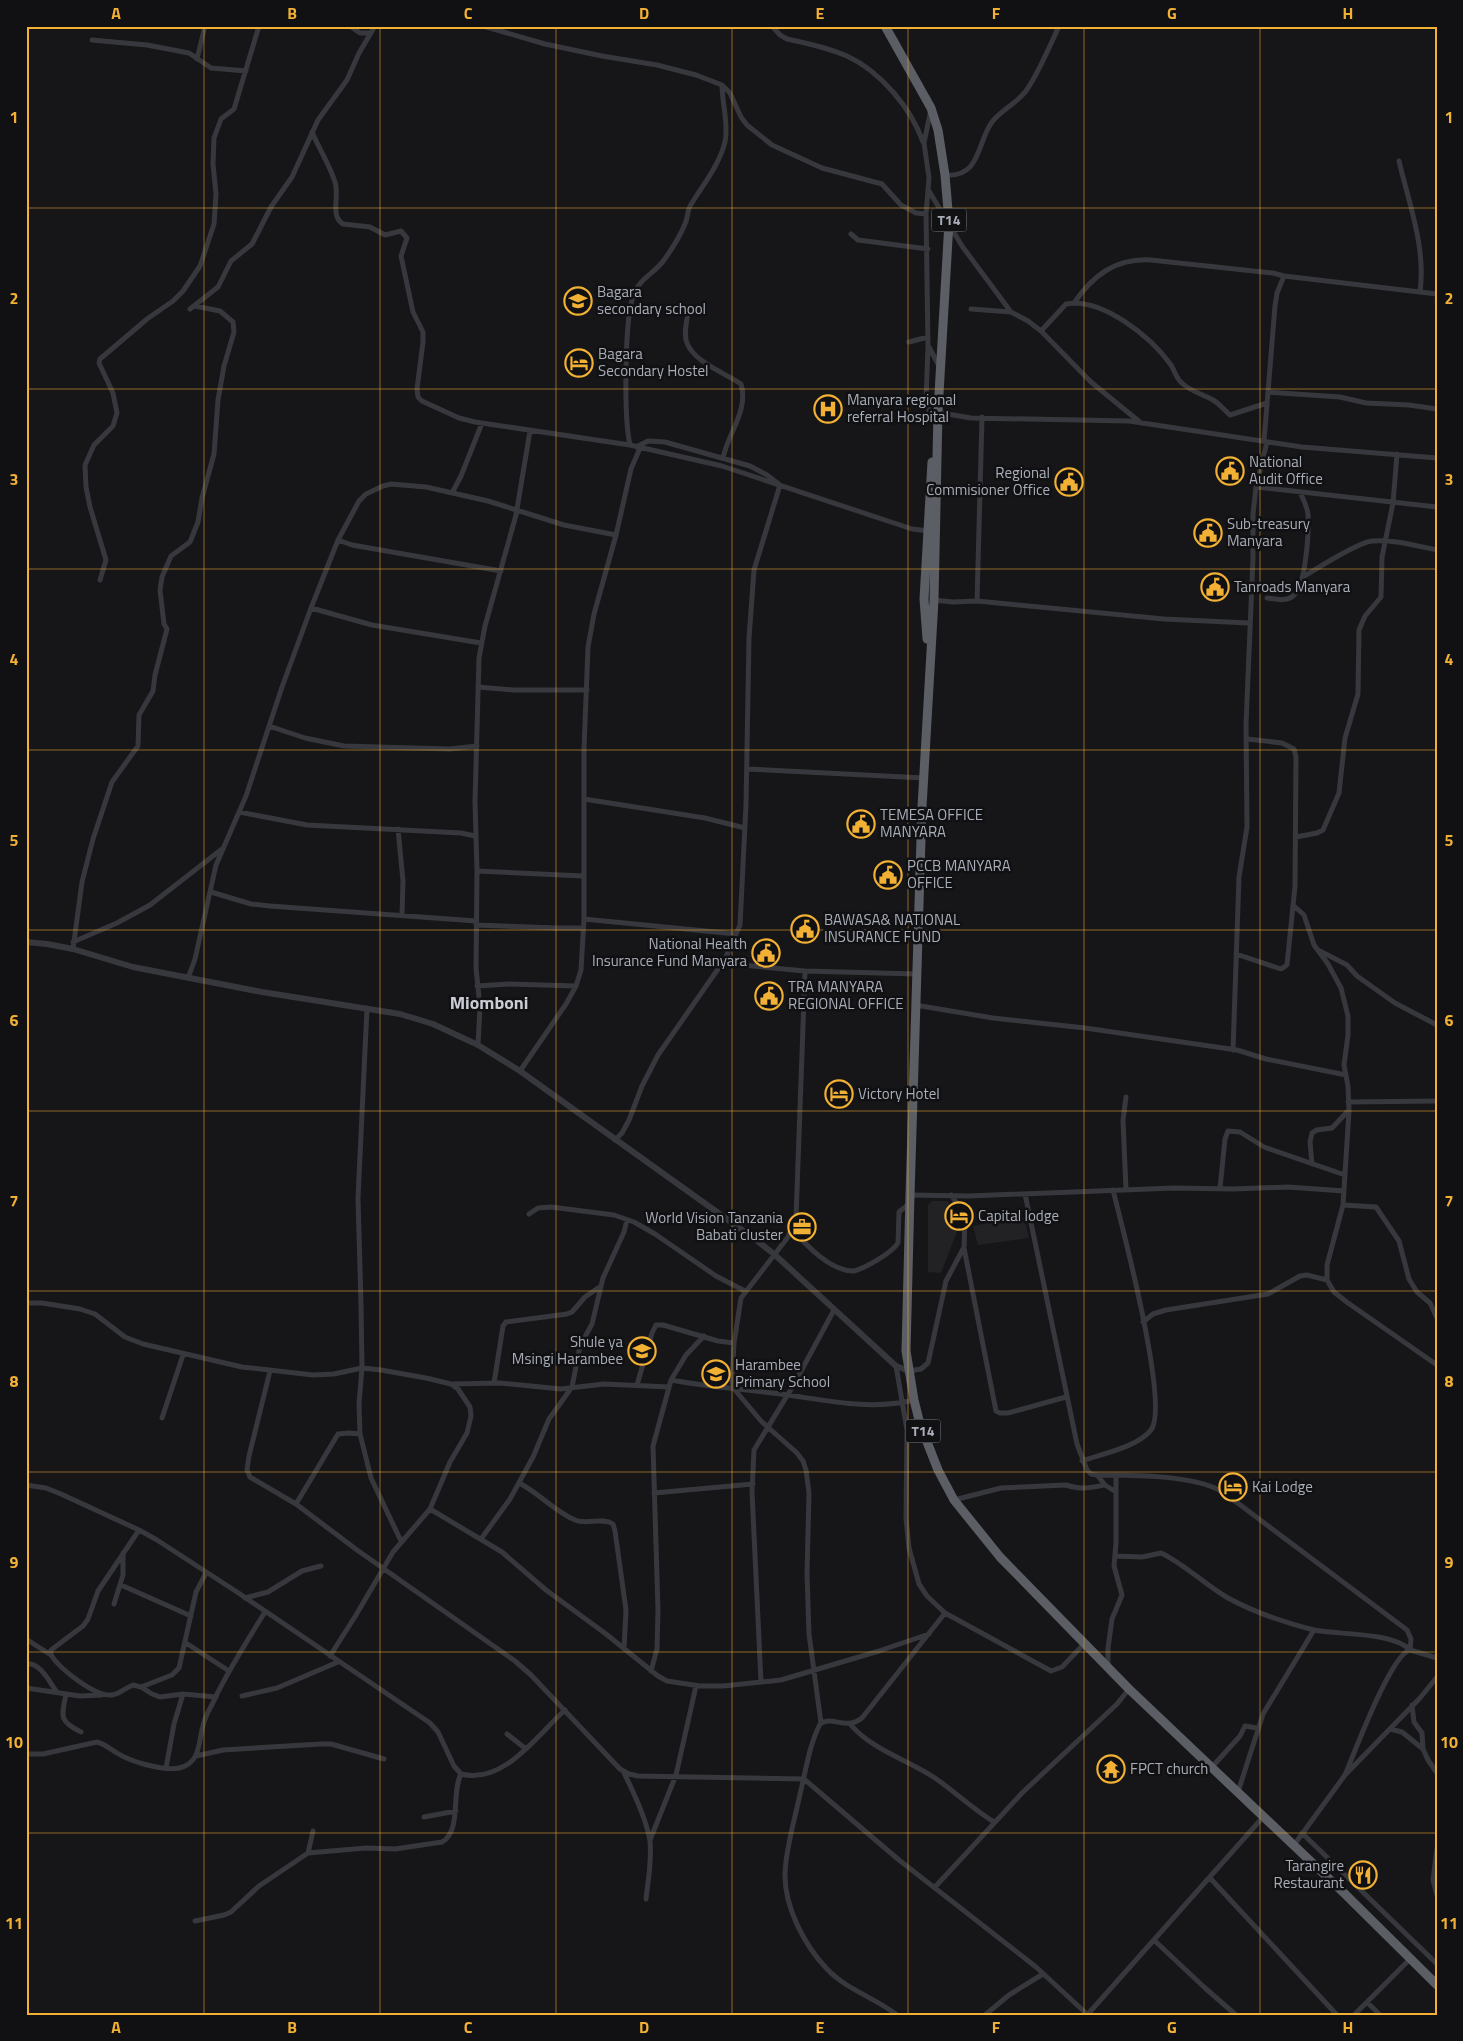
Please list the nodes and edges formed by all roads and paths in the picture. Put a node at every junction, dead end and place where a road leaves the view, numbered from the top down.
1 (205, 26) edge
2 (259, 26) edge
3 (350, 26) edge
4 (375, 26) edge
5 (483, 26) edge
6 (772, 26) edge
7 (886, 26) edge
8 (1059, 26) edge
9 (370, 33) junction
10 (92, 40) dead end
11 (197, 59) junction
12 (246, 71) junction
13 (722, 85) junction
14 (931, 108) junction
15 (312, 132) junction
16 (924, 144) junction
17 (1398, 161) dead end
18 (946, 175) junction
19 (929, 190) junction
20 (926, 214) junction
21 (949, 222) junction
22 (851, 234) dead end
23 (928, 249) junction
24 (1284, 276) junction
25 (1420, 292) junction
26 (1437, 294) edge
27 (1074, 302) junction
28 (971, 309) dead end
29 (688, 312) dead end
30 (1012, 312) junction
31 (1041, 330) junction
32 (928, 337) junction
33 (909, 342) dead end
34 (928, 346) junction
35 (940, 369) junction
36 (1268, 392) junction
37 (1267, 403) junction
38 (1437, 409) edge
39 (938, 412) junction
40 (982, 417) junction
41 (482, 422) junction
42 (1143, 424) junction
43 (530, 431) junction
44 (1265, 442) junction
45 (630, 446) junction
46 (638, 448) junction
47 (1397, 454) junction
48 (723, 458) junction
49 (1437, 458) edge
50 (780, 485) junction
51 (1256, 487) junction
52 (1300, 492) junction
53 (452, 493) junction
54 (1392, 503) junction
55 (1437, 507) edge
56 (517, 510) junction
57 (932, 531) junction
58 (616, 534) junction
59 (338, 540) junction
60 (1384, 541) junction
61 (1437, 550) edge
62 (501, 571) junction
63 (1303, 577) junction
64 (100, 580) dead end
65 (1267, 598) dead end
66 (924, 599) junction
67 (934, 600) junction
68 (977, 601) junction
69 (311, 608) junction
70 (1249, 623) junction
71 (481, 643) junction
72 (929, 672) junction
73 (478, 687) junction
74 (587, 690) junction
75 (269, 726) junction
76 (1247, 740) junction
77 (477, 746) junction
78 (747, 769) junction
79 (924, 778) junction
80 (584, 799) junction
81 (239, 812) junction
82 (745, 828) junction
83 (398, 829) junction
84 (475, 836) junction
85 (1296, 837) junction
86 (223, 848) junction
87 (477, 872) junction
88 (583, 876) junction
89 (211, 892) junction
90 (1294, 906) junction
91 (402, 915) junction
92 (584, 920) junction
93 (476, 923) junction
94 (583, 928) junction
95 (736, 934) junction
96 (26, 942) edge
97 (73, 946) junction
98 (1318, 950) junction
99 (1236, 954) junction
100 (725, 960) junction
101 (805, 971) junction
102 (916, 974) junction
103 (188, 978) junction
104 (477, 986) junction
105 (576, 986) junction
106 (914, 1004) junction
107 (367, 1008) junction
108 (1435, 1024) edge
109 (478, 1045) junction
110 (1233, 1050) junction
111 (520, 1071) junction
112 (1346, 1075) junction
113 (1126, 1097) dead end
114 (1437, 1101) edge
115 (1348, 1102) junction
116 (1349, 1111) junction
117 (615, 1140) junction
118 (1312, 1164) junction
119 (1345, 1175) junction
120 (1220, 1188) junction
121 (1113, 1190) junction
122 (1126, 1190) junction
123 (1344, 1192) junction
124 (1025, 1194) junction
125 (951, 1195) junction
126 (910, 1200) junction
127 (1343, 1205) junction
128 (528, 1214) dead end
129 (627, 1220) junction
130 (792, 1229) junction
131 (964, 1248) junction
132 (774, 1254) junction
133 (1327, 1280) junction
134 (600, 1286) junction
135 (745, 1291) junction
136 (26, 1303) edge
137 (834, 1310) junction
138 (1437, 1318) edge
139 (1143, 1322) junction
140 (704, 1336) junction
141 (734, 1343) junction
142 (183, 1355) junction
143 (1437, 1365) edge
144 (896, 1366) junction
145 (362, 1368) junction
146 (270, 1371) junction
147 (909, 1372) junction
148 (671, 1380) junction
149 (494, 1383) junction
150 (452, 1384) junction
151 (637, 1385) junction
152 (572, 1387) junction
153 (669, 1387) junction
154 (735, 1390) junction
155 (788, 1395) junction
156 (1066, 1397) junction
157 (914, 1400) junction
158 (901, 1403) junction
159 (162, 1418) dead end
160 (769, 1429) junction
161 (360, 1434) junction
162 (1082, 1460) junction
163 (1116, 1475) junction
164 (1097, 1476) junction
165 (519, 1483) junction
166 (753, 1484) junction
167 (26, 1485) edge
168 (1105, 1485) junction
169 (1116, 1492) junction
170 (654, 1493) junction
171 (954, 1500) junction
172 (296, 1504) junction
173 (430, 1509) junction
174 (139, 1530) junction
175 (481, 1539) junction
176 (401, 1541) junction
177 (123, 1553) junction
178 (1115, 1556) junction
179 (321, 1566) dead end
180 (384, 1568) junction
181 (206, 1573) junction
182 (121, 1585) junction
183 (245, 1598) junction
184 (114, 1604) dead end
185 (265, 1612) junction
186 (945, 1613) junction
187 (191, 1616) junction
188 (1314, 1630) junction
189 (930, 1634) junction
190 (26, 1639) edge
191 (186, 1643) junction
192 (1085, 1643) junction
193 (624, 1650) junction
194 (1410, 1650) junction
195 (51, 1655) junction
196 (330, 1656) junction
197 (1437, 1658) edge
198 (338, 1662) junction
199 (27, 1664) edge
200 (1108, 1668) junction
201 (814, 1670) junction
202 (229, 1671) junction
203 (651, 1671) junction
204 (1437, 1677) edge
205 (761, 1682) junction
206 (696, 1686) junction
207 (142, 1687) junction
208 (26, 1688) edge
209 (1129, 1689) junction
210 (56, 1691) junction
211 (66, 1694) junction
212 (183, 1694) junction
213 (102, 1695) junction
214 (216, 1696) junction
215 (242, 1696) dead end
216 (1412, 1705) junction
217 (565, 1710) junction
218 (821, 1723) junction
219 (850, 1724) junction
220 (1257, 1728) junction
221 (1390, 1729) junction
222 (81, 1732) dead end
223 (507, 1734) dead end
224 (526, 1748) junction
225 (1424, 1749) junction
226 (26, 1754) edge
227 (196, 1756) junction
228 (384, 1759) dead end
229 (1212, 1766) junction
230 (166, 1768) junction
231 (624, 1772) junction
232 (1437, 1773) edge
233 (461, 1774) junction
234 (676, 1775) junction
235 (1345, 1775) junction
236 (804, 1779) junction
237 (1238, 1792) junction
238 (456, 1811) junction
239 (1264, 1816) junction
240 (424, 1817) dead end
241 (994, 1822) junction
242 (313, 1831) dead end
243 (1302, 1833) junction
244 (650, 1840) junction
245 (1294, 1845) junction
246 (1437, 1848) edge
247 (308, 1853) junction
248 (1210, 1878) junction
249 (936, 1887) junction
250 (1437, 1895) edge
251 (646, 1900) dead end
252 (195, 1921) dead end
253 (1155, 1940) junction
254 (1410, 1959) junction
255 (1437, 1964) edge
256 (1043, 1974) junction
257 (1437, 1985) edge
258 (1367, 2002) junction
259 (897, 2015) edge
260 (985, 2015) edge
261 (1088, 2015) edge
262 (1236, 2015) edge
263 (1337, 2015) edge
264 (1354, 2015) edge
265 (1380, 2015) edge

1 - 11 street
2 - 12 street
3 - 9 street
4 - 9 street
5 - 13 street
6 - 16 street
7 - 14 highway, T14
8 - 18 street
9 - 15 street
10 - 11 street
11 - 12 street
12 - 64 street
13 - 20 street
13 - 45 street
14 - 16 street
14 - 18 highway, T14
15 - 41 street
15 - 97 street
16 - 19 street
17 - 25 street
18 - 21 highway, T14
19 - 20 street
19 - 21 street
20 - 23 street
21 - 30 street
21 - 35 highway, T14
22 - 23 street
23 - 32 street
24 - 25 street
24 - 27 street
24 - 36 street
25 - 26 street
27 - 31 street
27 - 37 street
28 - 30 street
29 - 48 street
30 - 31 street
31 - 42 street
32 - 33 street
32 - 34 street
34 - 35 street
34 - 39 street
35 - 39 highway, T14
36 - 37 street
36 - 38 street
37 - 44 street
39 - 40 street
39 - 57 highway, T14
40 - 42 street
40 - 68 street
41 - 43 street
41 - 53 street
42 - 44 street
43 - 45 street
43 - 56 street
44 - 47 street
44 - 51 street
45 - 46 street
46 - 48 street
46 - 50 street
46 - 58 street
47 - 49 street
47 - 54 street
48 - 50 street
50 - 57 street
50 - 78 street
51 - 52 street
51 - 70 street
52 - 54 street
52 - 63 street
53 - 56 street
53 - 59 street
54 - 55 street
54 - 60 street
56 - 58 street
56 - 62 street
57 - 66 highway, T14
57 - 67 highway, T14
58 - 74 street
59 - 62 street
59 - 69 street
60 - 61 street
60 - 63 street
60 - 85 street
62 - 71 street
63 - 65 street
66 - 67 street
66 - 72 highway, T14
67 - 68 street
67 - 72 highway, T14
68 - 70 street
69 - 71 street
69 - 75 street
70 - 76 street
71 - 73 street
72 - 79 highway, T14
73 - 74 street
73 - 77 street
74 - 80 street
75 - 77 street
75 - 81 street
76 - 85 street
76 - 99 street
77 - 84 street
78 - 79 street
78 - 82 street
79 - 102 highway, T14
80 - 82 street
80 - 88 street
81 - 83 street
81 - 86 street
82 - 95 street
83 - 84 street
83 - 91 street
84 - 87 street
85 - 90 street
86 - 89 street
86 - 97 street
87 - 88 street
87 - 93 street
88 - 92 street
89 - 91 street
89 - 103 street
90 - 98 street
90 - 99 street
91 - 93 street
92 - 94 street
92 - 95 street
93 - 94 street
93 - 104 street
94 - 105 street
95 - 100 street
96 - 97 street
97 - 103 street
98 - 108 street
98 - 112 street
99 - 110 street
100 - 101 street
100 - 117 street
101 - 102 street
101 - 130 street
102 - 106 highway, T14
103 - 107 street
104 - 105 street
104 - 109 street
105 - 111 street
106 - 110 street
106 - 126 highway, T14
107 - 109 street
107 - 145 street
109 - 111 street
110 - 112 street
111 - 117 street
112 - 115 street
113 - 122 street
114 - 115 street
115 - 116 street
116 - 118 street
116 - 119 street
117 - 132 street
118 - 119 street
118 - 120 street
119 - 123 street
120 - 122 street
120 - 123 street
121 - 122 street
121 - 124 street
121 - 139 street
123 - 127 street
124 - 125 street
124 - 156 street
125 - 126 street
125 - 131 street
126 - 130 street
126 - 147 highway, T14
127 - 133 street
127 - 138 street
128 - 129 street
129 - 134 street
129 - 135 street
130 - 132 street
131 - 147 street
131 - 156 street
132 - 135 street
132 - 137 street
133 - 139 street
133 - 143 street
134 - 149 street
134 - 152 street
135 - 141 street
136 - 142 street
137 - 144 street
137 - 155 street
139 - 162 street
140 - 141 street
140 - 148 street
140 - 151 street
141 - 154 street
142 - 146 street
142 - 159 street
144 - 147 street
144 - 158 street
145 - 146 street
145 - 150 street
145 - 161 street
146 - 172 street
147 - 157 highway, T14
148 - 153 street
148 - 154 street
149 - 150 street
149 - 152 street
150 - 173 street
151 - 152 street
151 - 153 street
152 - 165 street
153 - 170 street
154 - 155 street
154 - 160 street
155 - 158 street
155 - 160 street
156 - 162 street
157 - 158 street
157 - 171 highway, T14
158 - 186 street
160 - 166 street
160 - 201 street
161 - 172 street
161 - 176 street
162 - 164 street
163 - 164 street
163 - 169 street
163 - 194 street
164 - 168 street
165 - 175 street
165 - 193 street
166 - 170 street
166 - 205 street
167 - 174 street
168 - 169 street
168 - 171 street
169 - 178 street
170 - 203 street
171 - 192 highway, T14
172 - 180 street
173 - 175 street
173 - 176 street
174 - 177 street
174 - 181 street
175 - 193 street
176 - 180 street
177 - 182 street
177 - 195 street
178 - 188 street
178 - 200 street
179 - 183 street
180 - 196 street
180 - 217 street
181 - 183 street
181 - 187 street
182 - 184 street
182 - 187 street
183 - 185 street
185 - 196 street
185 - 202 street
186 - 189 street
186 - 192 street
187 - 191 street
188 - 194 street
188 - 220 street
189 - 201 street
189 - 219 street
190 - 195 street
191 - 202 street
191 - 207 street
192 - 200 highway, T14
193 - 203 street
194 - 197 street
194 - 235 street
195 - 213 street
196 - 198 street
198 - 215 street
198 - 233 street
199 - 210 street
200 - 209 highway, T14
201 - 205 street
201 - 218 street
202 - 214 street
203 - 206 street
204 - 216 street
205 - 206 street
206 - 234 street
207 - 212 street
207 - 213 street
208 - 210 street
209 - 229 highway, T14
209 - 241 street
210 - 211 street
211 - 213 street
211 - 222 street
212 - 214 street
212 - 230 street
214 - 227 street
216 - 221 street
216 - 225 street
217 - 224 street
217 - 231 street
218 - 219 street
218 - 236 street
219 - 241 street
220 - 229 street
220 - 237 street
221 - 225 street
221 - 235 street
223 - 224 street
224 - 233 street
225 - 232 street
226 - 230 street
227 - 228 street
227 - 230 street
229 - 237 highway, T14
231 - 234 street
231 - 244 street
233 - 238 street
234 - 236 street
234 - 244 street
235 - 243 street
236 - 249 street
236 - 259 street
237 - 239 highway, T14
238 - 240 street
238 - 247 street
239 - 245 highway, T14
239 - 248 street
241 - 249 street
242 - 247 street
243 - 245 street
243 - 255 street
244 - 251 street
245 - 254 highway, T14
246 - 250 street
247 - 252 street
248 - 253 street
248 - 263 street
249 - 256 street
253 - 261 street
253 - 262 street
254 - 257 highway, T14
254 - 258 street
256 - 260 street
256 - 261 street
258 - 264 street
258 - 265 street

